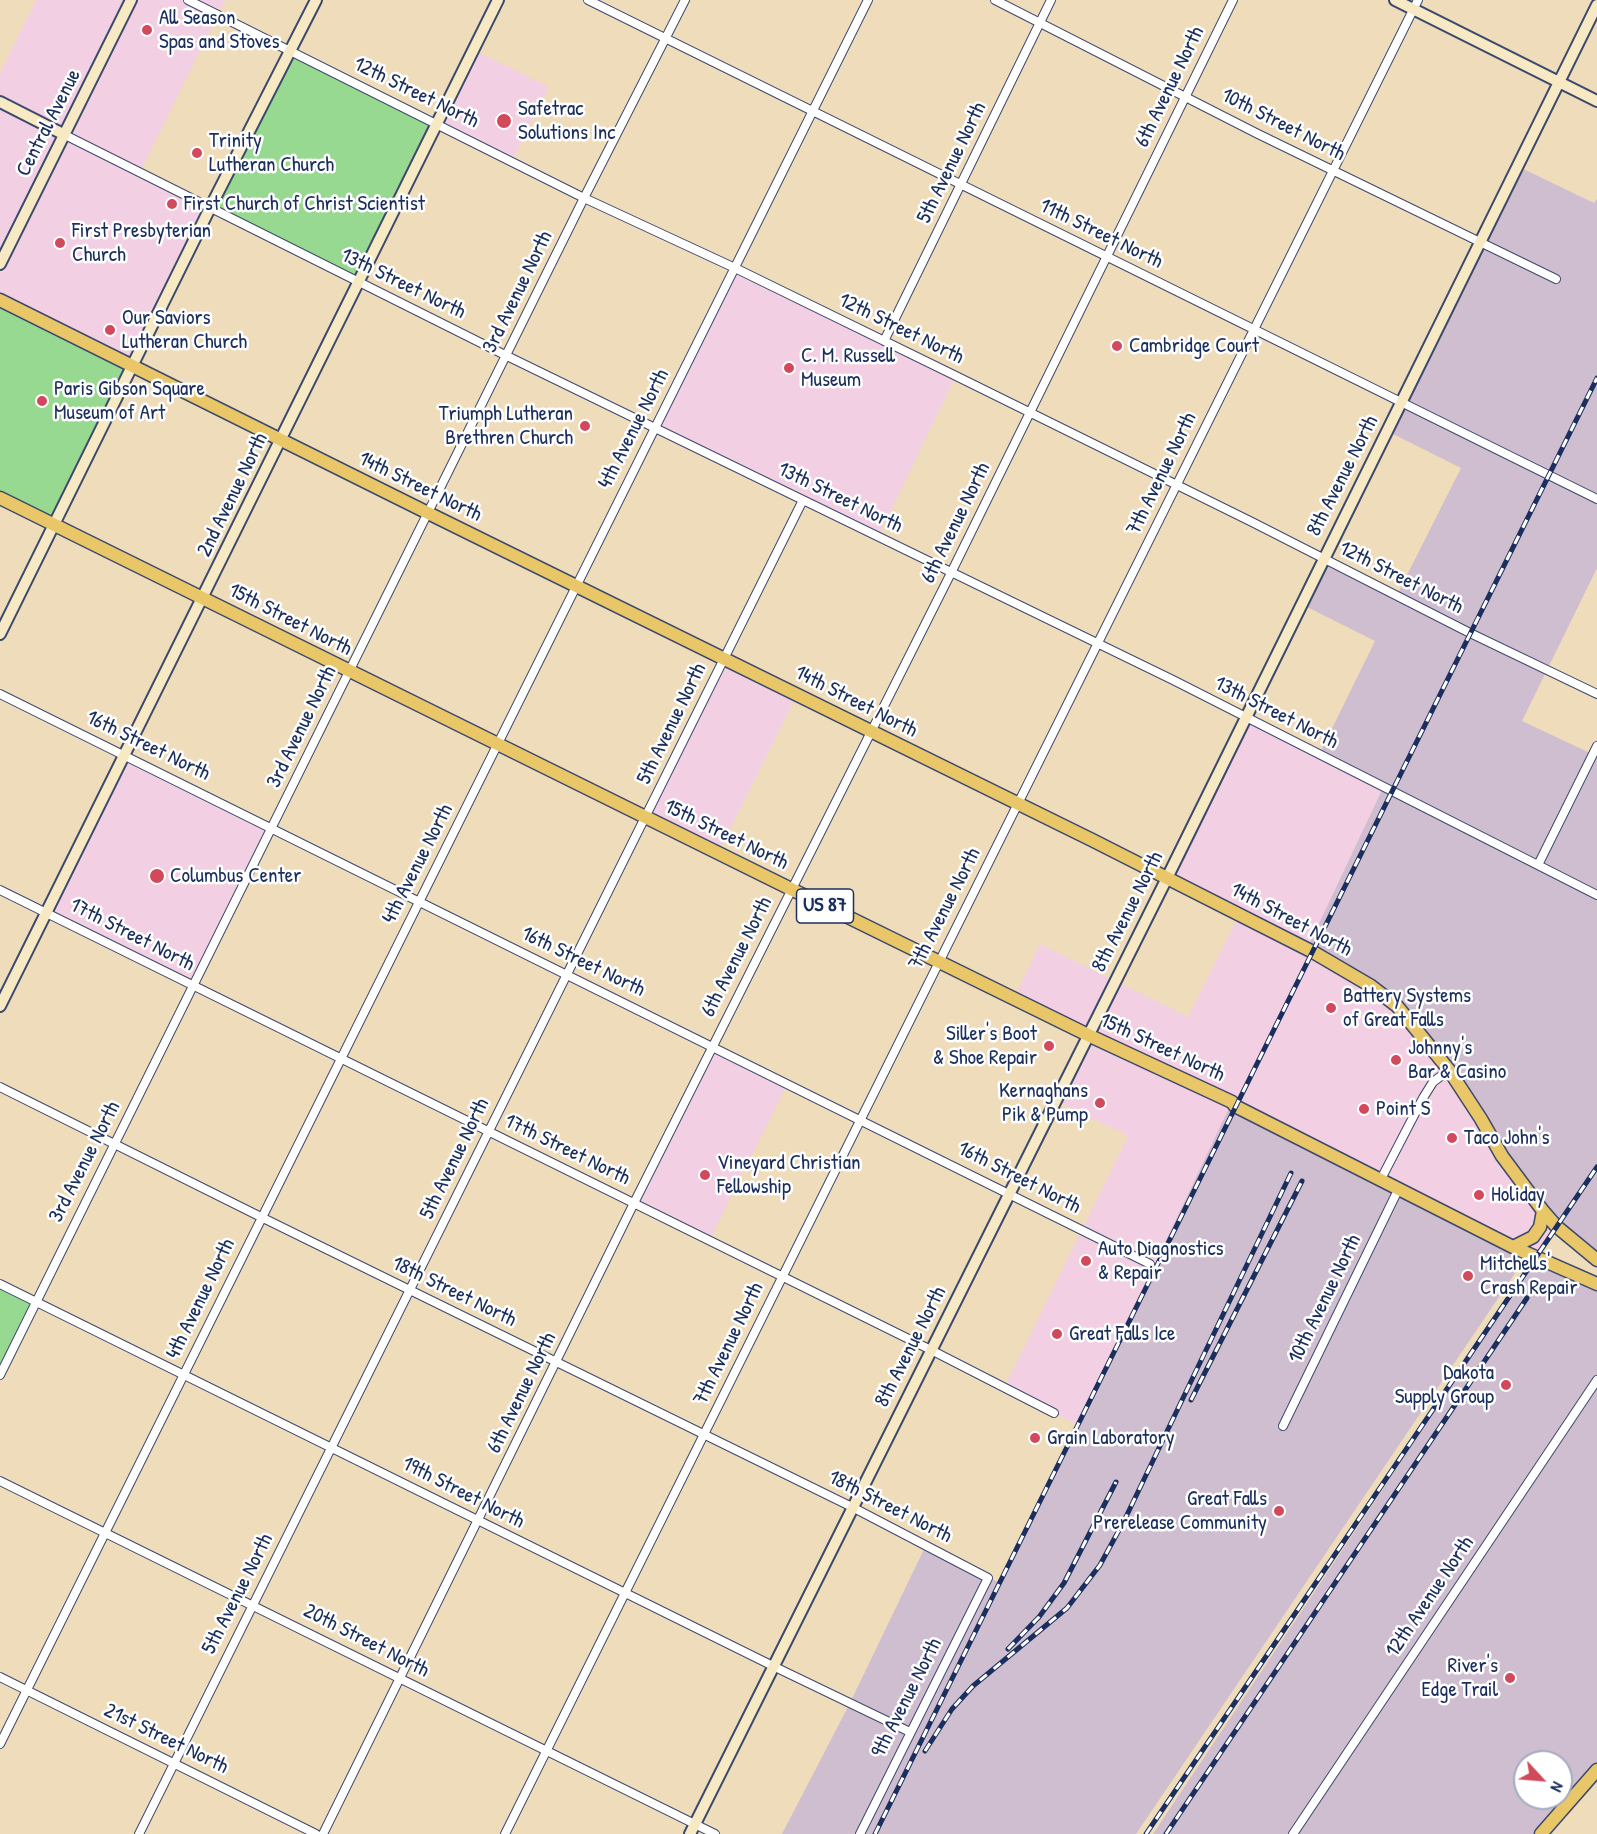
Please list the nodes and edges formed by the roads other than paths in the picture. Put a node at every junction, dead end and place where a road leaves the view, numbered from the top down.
1 (131, 0) edge
2 (188, 0) edge
3 (316, 0) edge
4 (498, 0) edge
5 (588, 0) edge
6 (685, 0) edge
7 (868, 0) edge
8 (995, 0) edge
9 (1051, 0) edge
10 (1233, 0) edge
11 (1395, 0) edge
12 (1415, 4) edge
13 (1597, 5) edge
14 (1041, 21) junction
15 (666, 38) junction
16 (291, 51) junction
17 (1558, 82) junction
18 (1185, 95) junction
19 (1597, 101) edge
20 (0, 102) edge
21 (813, 111) junction
22 (437, 123) junction
23 (65, 135) junction
24 (1332, 170) junction
25 (961, 185) junction
26 (584, 198) junction
27 (210, 208) junction
28 (1480, 242) junction
29 (1108, 257) junction
30 (0, 264) edge
31 (735, 268) junction
32 (1556, 279) dead end
33 (360, 282) junction
34 (0, 300) edge
35 (1254, 328) junction
36 (884, 341) junction
37 (507, 356) junction
38 (132, 366) junction
39 (1402, 401) junction
40 (1030, 414) junction
41 (655, 426) junction
42 (282, 440) junction
43 (1177, 486) junction
44 (0, 498) edge
45 (1597, 499) edge
46 (803, 500) junction
47 (428, 513) junction
48 (55, 524) junction
49 (1323, 558) junction
50 (951, 573) junction
51 (575, 586) junction
52 (203, 598) junction
53 (0, 634) edge
54 (1098, 644) junction
55 (724, 658) junction
56 (350, 672) junction
57 (0, 693) edge
58 (1597, 694) edge
59 (1246, 717) junction
60 (870, 732) junction
61 (498, 744) junction
62 (1597, 746) edge
63 (126, 755) junction
64 (1018, 804) junction
65 (645, 817) junction
66 (272, 828) junction
67 (1538, 865) junction
68 (1167, 878) junction
69 (791, 889) junction
70 (0, 890) edge
71 (1597, 895) edge
72 (420, 901) junction
73 (47, 913) junction
74 (939, 961) junction
75 (568, 974) junction
76 (193, 986) junction
77 (0, 1006) edge
78 (1088, 1035) junction
79 (713, 1046) junction
80 (340, 1058) junction
81 (1449, 1070) junction
82 (0, 1087) edge
83 (860, 1119) junction
84 (488, 1131) junction
85 (114, 1144) junction
86 (1381, 1179) junction
87 (1399, 1188) junction
88 (1009, 1193) junction
89 (634, 1203) junction
90 (1543, 1211) junction
91 (261, 1218) junction
92 (1513, 1246) junction
93 (1597, 1260) edge
94 (1150, 1264) dead end
95 (782, 1277) junction
96 (0, 1284) edge
97 (1597, 1284) edge
98 (410, 1290) junction
99 (35, 1302) junction
100 (931, 1350) junction
101 (557, 1362) junction
102 (0, 1375) edge
103 (183, 1376) junction
104 (1597, 1380) edge
105 (1054, 1413) dead end
106 (1283, 1426) dead end
107 (706, 1434) junction
108 (332, 1447) junction
109 (0, 1481) edge
110 (852, 1507) junction
111 (478, 1521) junction
112 (105, 1533) junction
113 (988, 1578) joint
114 (626, 1593) junction
115 (253, 1605) junction
116 (775, 1667) junction
117 (0, 1677) edge
118 (400, 1678) junction
119 (27, 1690) junction
120 (910, 1732) junction
121 (0, 1744) edge
122 (547, 1752) junction
123 (174, 1763) junction
124 (1597, 1770) edge
125 (692, 1829) edge
126 (139, 1834) edge
127 (316, 1834) edge
128 (323, 1834) edge
129 (506, 1834) edge
130 (715, 1834) edge
131 (860, 1834) edge
132 (1293, 1834) edge
133 (1541, 1834) edge

1 - 23 street, Central Avenue
2 - 16 street, 12th Street North
3 - 16 street
4 - 22 street, 2nd Avenue North
5 - 15 street, 11th Street North
6 - 15 street, 3rd Avenue North
7 - 21 street, 4th Avenue North
8 - 14 street, 10th Street North
9 - 14 street, 5th Avenue North
10 - 18 street, 6th Avenue North
11 - 12 street
12 - 17 street
12 - 24 street, 7th Avenue North
13 - 17 street, 8th Avenue North
14 - 18 street, 10th Street North
14 - 25 street, 5th Avenue North
15 - 21 street, 11th Street North
15 - 26 street, 3rd Avenue North
16 - 22 street, 12th Street North
16 - 27 street
17 - 19 street
17 - 28 street, 8th Avenue North
18 - 24 street, 10th Street North
18 - 29 street, 6th Avenue North
20 - 23 street
21 - 25 street, 11th Street North
21 - 31 street, 4th Avenue North
22 - 26 street, 12th Street North
22 - 33 street, 2nd Avenue North
23 - 27 street, 13th Street North
23 - 30 street, Central Avenue
24 - 28 street, 10th Street North
24 - 35 street, 7th Avenue North
25 - 29 street, 11th Street North
25 - 36 street, 5th Avenue North
26 - 31 street, 12th Street North
26 - 37 street, 3rd Avenue North
27 - 33 street, 13th Street North
27 - 38 street
28 - 32 street, 10th Street North
28 - 39 street, 8th Avenue North
29 - 35 street, 11th Street North
29 - 40 street, 6th Avenue North
31 - 36 street, 12th Street North
31 - 41 street, 4th Avenue North
33 - 37 street, 13th Street North
33 - 42 street, 2nd Avenue North
34 - 38 main road, 14th Street North
35 - 39 street, 11th Street North
35 - 43 street, 7th Avenue North
36 - 40 street, 12th Street North
37 - 41 street, 13th Street North
37 - 47 street, 3rd Avenue North
38 - 42 main road, 14th Street North
38 - 48 street
39 - 45 street, 11th Street North
39 - 49 street, 8th Avenue North
40 - 43 street, 12th Street North
40 - 50 street, 6th Avenue North
41 - 46 street, 13th Street North
41 - 51 street, 4th Avenue North
42 - 47 main road, 14th Street North
42 - 52 street, 2nd Avenue North
43 - 49 street, 12th Street North
43 - 54 street, 7th Avenue North
44 - 48 main road, 15th Street North / US 87
46 - 50 street, 13th Street North
46 - 55 street, 5th Avenue North
47 - 51 main road, 14th Street North
47 - 56 street, 3rd Avenue North
48 - 52 main road, 15th Street North / US 87
48 - 53 street
49 - 58 street, 12th Street North
49 - 59 street, 8th Avenue North
50 - 54 street, 13th Street North
50 - 60 street, 6th Avenue North
51 - 55 main road, 14th Street North
51 - 61 street, 4th Avenue North
52 - 56 main road, 15th Street North / US 87
52 - 63 street, 2nd Avenue North
54 - 59 street, 13th Street North
54 - 64 street, 7th Avenue North
55 - 60 main road, 14th Street North
55 - 65 street, 5th Avenue North
56 - 61 main road, 15th Street North / US 87
56 - 66 street, 3rd Avenue North
57 - 63 street, 16th Street North
59 - 67 street, 13th Street North
59 - 68 street, 8th Avenue North
60 - 64 main road, 14th Street North
60 - 69 street, 6th Avenue North
61 - 65 main road, 15th Street North / US 87
61 - 72 street, 4th Avenue North
62 - 67 street
63 - 66 street, 16th Street North
63 - 73 street, 2nd Avenue North
64 - 68 main road, 14th Street North
64 - 74 street, 7th Avenue North
65 - 69 main road, 15th Street North / US 87
65 - 75 street, 5th Avenue North
66 - 72 street, 16th Street North
66 - 76 street, 3rd Avenue North
67 - 71 street, 13th Street North
68 - 78 street, 8th Avenue North
68 - 81 main road, 14th Street North
69 - 74 main road, 15th Street North / US 87
69 - 79 street, 6th Avenue North
70 - 73 street, 17th Street North
72 - 75 street, 16th Street North
72 - 80 street, 4th Avenue North
73 - 76 street, 17th Street North
73 - 77 street, 2nd Avenue North
74 - 78 main road, 15th Street North / US 87
74 - 83 street, 7th Avenue North
75 - 79 street, 16th Street North
75 - 84 street, 5th Avenue North
76 - 80 street, 17th Street North
76 - 85 street, 3rd Avenue North
78 - 86 main road, 15th Street North / US 87
78 - 88 street, 8th Avenue North
79 - 83 street, 16th Street North
79 - 89 street, 6th Avenue North
80 - 84 street, 17th Street North
80 - 91 street, 4th Avenue North
81 - 86 street
81 - 90 main road, 14th Street North
82 - 85 street, 18th Street North
83 - 88 street, 16th Street North
83 - 95 street, 7th Avenue North
84 - 89 street, 17th Street North
84 - 98 street, 5th Avenue North
85 - 91 street, 18th Street North
85 - 99 street, 3rd Avenue North
86 - 87 main road, 15th Street North / US 87
87 - 92 main road, 15th Street North / US 87
87 - 106 street, 10th Avenue North
88 - 94 street, 16th Street North
88 - 100 street, 8th Avenue North
89 - 95 street, 17th Street North
89 - 101 street, 6th Avenue North
90 - 92 main road
90 - 93 main road, 14th Street North
91 - 98 street, 18th Street North
91 - 103 street, 4th Avenue North
92 - 97 main road, 15th Street North / US 87
95 - 100 street, 17th Street North
95 - 107 street, 7th Avenue North
96 - 99 street, 19th Street North
98 - 101 street, 18th Street North
98 - 108 street, 5th Avenue North
99 - 102 street, 3rd Avenue North
99 - 103 street, 19th Street North
100 - 105 street, 17th Street North
100 - 110 street, 8th Avenue North
101 - 107 street, 18th Street North
101 - 111 street, 6th Avenue North
103 - 108 street, 19th Street North
103 - 112 street, 4th Avenue North
104 - 132 street, 12th Avenue North
107 - 110 street, 18th Street North
107 - 114 street, 7th Avenue North
108 - 111 street, 19th Street North
108 - 115 street, 5th Avenue North
109 - 112 street, 20th Street North
110 - 113 street, 18th Street North
110 - 116 street, 8th Avenue North
111 - 114 street, 19th Street North
111 - 118 street, 6th Avenue North
112 - 115 street, 20th Street North
112 - 119 street, 4th Avenue North
113 - 120 street, 9th Avenue North
114 - 116 street, 19th Street North
114 - 122 street, 7th Avenue North
115 - 118 street, 20th Street North
115 - 123 street, 5th Avenue North
116 - 120 street, 19th Street North
116 - 125 street, 8th Avenue North
117 - 119 street, 21st Street North
118 - 122 street, 20th Street North
118 - 128 street, 6th Avenue North
119 - 121 street, 4th Avenue North
119 - 123 street, 21st Street North
120 - 131 street, 9th Avenue North
122 - 125 street, 20th Street North
122 - 129 street, 7th Avenue North
123 - 126 street, 5th Avenue North
123 - 127 street, 21st Street North
124 - 133 main road
125 - 130 street, 20th Street North

